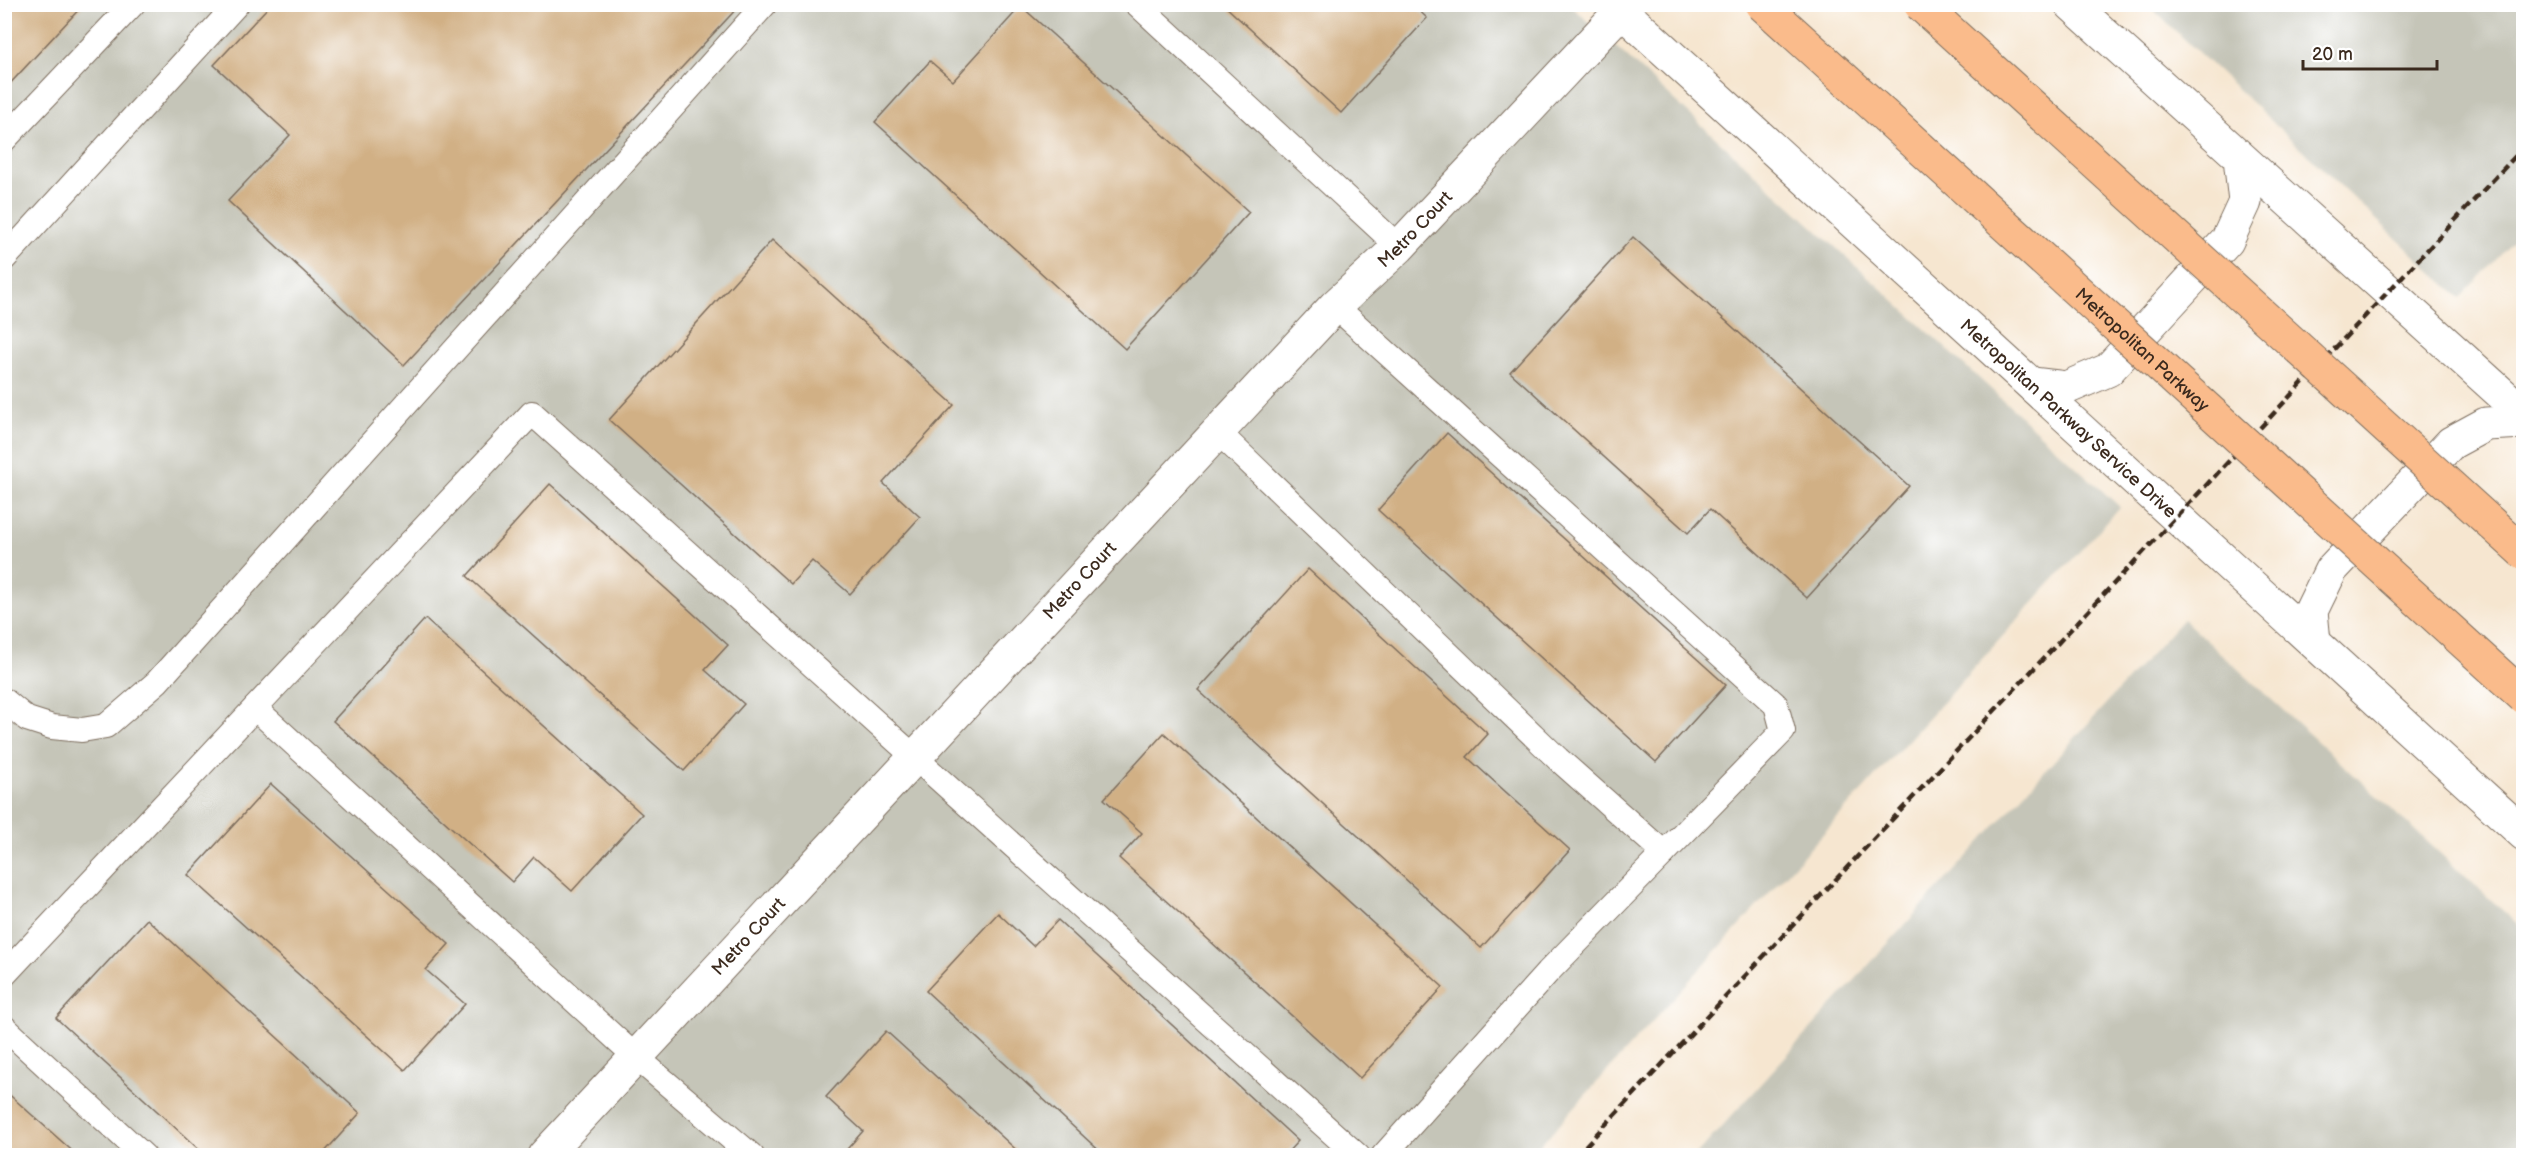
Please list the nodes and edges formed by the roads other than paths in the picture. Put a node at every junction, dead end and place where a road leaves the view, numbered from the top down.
1 (133, 4) edge
2 (237, 4) edge
3 (765, 4) edge
4 (1137, 4) edge
5 (1762, 4) edge
6 (1920, 4) edge
7 (2071, 4) edge
8 (1617, 8) edge
9 (4, 140) edge
10 (2240, 158) junction
11 (1399, 247) junction
12 (4, 259) edge
13 (1335, 306) junction
14 (2031, 384) junction
15 (2523, 414) edge
16 (2523, 422) edge
17 (1218, 432) junction
18 (2523, 553) edge
19 (2314, 642) junction
20 (2523, 698) edge
21 (4, 700) edge
22 (255, 708) junction
23 (915, 757) junction
24 (2523, 834) edge
25 (1664, 853) junction
26 (4, 975) edge
27 (4, 1027) edge
28 (636, 1057) junction
29 (144, 1155) edge
30 (544, 1155) edge
31 (752, 1155) edge
32 (1358, 1155) edge
33 (1383, 1155) edge

1 - 9 lane
2 - 12 lane
3 - 21 lane
4 - 11 lane
5 - 20 main road, Metropolitan Parkway, bridge
6 - 18 main road, bridge
7 - 10 street
8 - 11 street, Metro Court
8 - 14 street, Metropolitan Parkway Service Drive
10 - 14 street
10 - 15 street
11 - 13 street, Metro Court
13 - 17 street, Metro Court
13 - 25 lane
14 - 19 street, Metropolitan Parkway Service Drive
16 - 19 street
17 - 23 street, Metro Court
17 - 25 lane
19 - 24 street, Metropolitan Parkway Service Drive
22 - 23 lane
22 - 26 lane
22 - 28 lane
23 - 28 street, Metro Court
23 - 32 lane
25 - 33 lane
27 - 29 lane
28 - 30 street, Metro Court
28 - 31 lane

